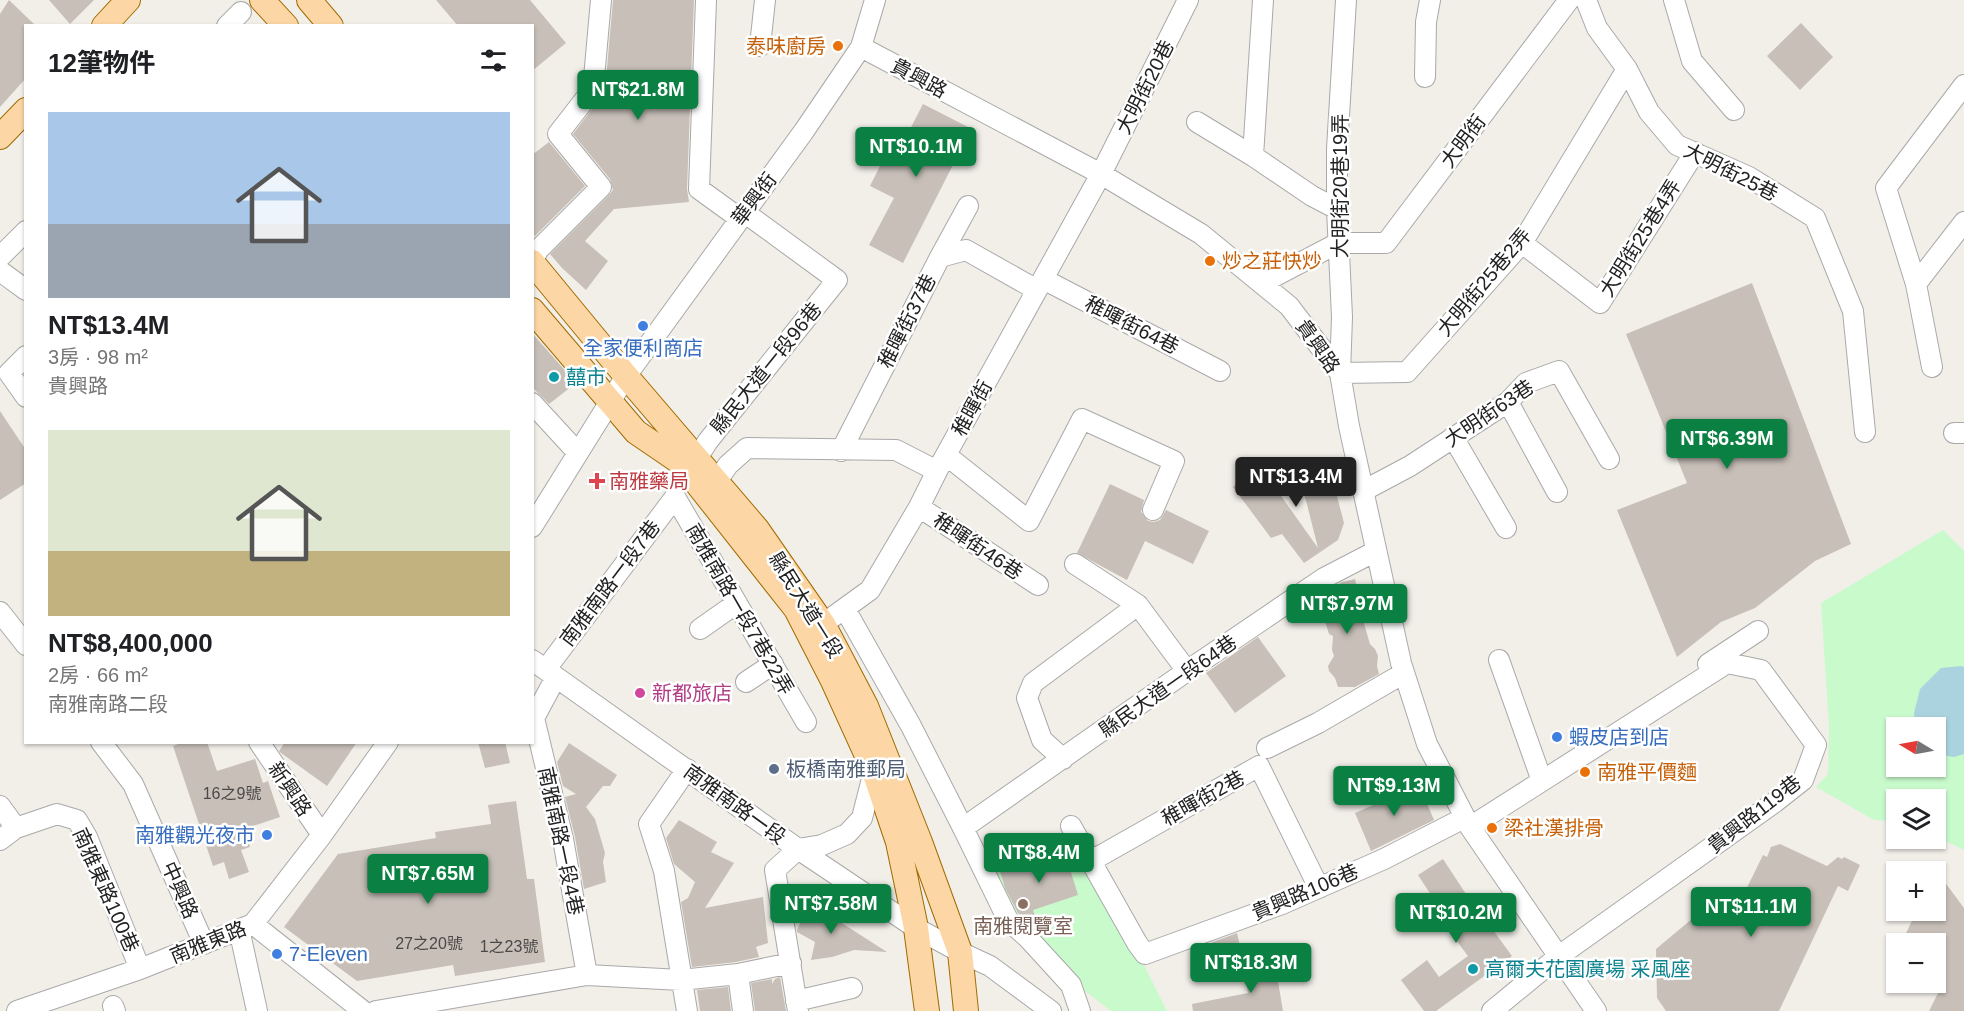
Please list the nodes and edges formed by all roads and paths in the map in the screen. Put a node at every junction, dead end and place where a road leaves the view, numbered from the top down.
1 (128, 0) edge
2 (309, 0) edge
3 (601, 0) edge
4 (706, 0) edge
5 (765, 0) edge
6 (875, 0) edge
7 (1188, 0) edge
8 (1263, 0) edge
9 (1346, 0) edge
10 (1430, 0) edge
11 (1569, 0) edge
12 (1586, 0) edge
13 (1674, 0) edge
14 (252, 6) edge
15 (106, 24) edge
16 (229, 24) edge
17 (282, 24) edge
18 (329, 24) edge
19 (760, 46) dead end
20 (861, 47) junction
21 (1627, 69) junction
22 (1425, 76) dead end
23 (1964, 85) edge
24 (1734, 110) dead end
25 (24, 112) edge
26 (1197, 122) dead end
27 (0, 137) edge
28 (1695, 152) junction
29 (1254, 156) junction
30 (1101, 174) junction
31 (968, 206) dead end
32 (1336, 209) junction
33 (742, 215) junction
34 (1964, 222) edge
35 (24, 233) edge
36 (1338, 243) junction
37 (1522, 243) junction
38 (0, 257) edge
39 (940, 257) junction
40 (534, 258) edge
41 (534, 264) edge
42 (5, 274) edge
43 (1262, 283) junction
44 (1040, 284) junction
45 (1917, 284) junction
46 (24, 288) edge
47 (534, 312) edge
48 (24, 358) edge
49 (1932, 368) dead end
50 (1220, 370) dead end
51 (1340, 373) junction
52 (4, 376) edge
53 (619, 389) junction
54 (24, 395) edge
55 (1508, 402) junction
56 (534, 405) edge
57 (1865, 432) dead end
58 (1454, 437) junction
59 (841, 451) junction
60 (578, 453) junction
61 (697, 458) junction
62 (1609, 459) dead end
63 (941, 463) junction
64 (717, 481) junction
65 (1363, 491) junction
66 (1557, 492) dead end
67 (675, 496) joint
68 (919, 507) junction
69 (1153, 510) dead end
70 (534, 524) edge
71 (1506, 528) dead end
72 (1376, 551) junction
73 (1075, 564) dead end
74 (1038, 585) dead end
75 (737, 603) junction
76 (1138, 605) junction
77 (845, 609) junction
78 (0, 613) edge
79 (823, 624) junction
80 (700, 629) dead end
81 (1758, 631) dead end
82 (24, 643) edge
83 (1499, 660) dead end
84 (773, 664) junction
85 (545, 669) edge
86 (1187, 670) junction
87 (1404, 673) junction
88 (746, 682) dead end
89 (806, 722) dead end
90 (103, 744) edge
91 (260, 744) edge
92 (387, 744) edge
93 (1304, 745) dead end
94 (1267, 748) dead end
95 (1063, 759) junction
96 (1259, 766) junction
97 (687, 769) junction
98 (874, 771) junction
99 (1540, 777) junction
100 (0, 806) edge
101 (1467, 823) junction
102 (1071, 826) dead end
103 (16, 828) junction
104 (963, 828) junction
105 (322, 835) junction
106 (0, 840) edge
107 (798, 849) junction
108 (1091, 861) junction
109 (1319, 888) junction
110 (246, 927) junction
111 (916, 928) junction
112 (204, 944) junction
113 (951, 947) junction
114 (1559, 956) junction
115 (790, 963) junction
116 (140, 969) junction
117 (738, 974) junction
118 (587, 975) junction
119 (681, 980) junction
120 (852, 988) dead end
121 (797, 1006) edge
122 (17, 1011) edge
123 (257, 1011) edge
124 (363, 1011) edge
125 (376, 1011) edge
126 (687, 1011) edge
127 (743, 1011) edge
128 (927, 1011) edge
129 (966, 1011) edge
130 (1051, 1011) edge
131 (1080, 1011) edge
132 (1492, 1011) edge
133 (1596, 1011) edge

1 - 15 main road
2 - 18 main road
3 - 40 street
4 - 33 street
5 - 19 street
6 - 20 street, 華興街
7 - 30 street, 大明街20巷
8 - 29 street
9 - 32 street, 大明街20巷19弄
10 - 22 street
11 - 36 street, 大明街
12 - 21 street, 大明街25巷
13 - 24 street
14 - 16 street
14 - 17 main road
20 - 30 street, 貴興路
20 - 33 street, 華興街
21 - 28 street, 大明街25巷
21 - 37 street, 大明街25巷2弄
23 - 45 street
25 - 27 main road
26 - 29 street
28 - 37 street, 大明街25巷4弄
28 - 57 street, 大明街25巷
29 - 32 street
30 - 43 street, 貴興路
30 - 44 street, 稚暉街
31 - 39 street
32 - 36 street, 大明街20巷19弄
33 - 53 street, 華興街
33 - 61 street, 縣民大道一段96巷
34 - 45 street
35 - 38 street
36 - 43 street
36 - 51 street, 大明街20巷19弄
37 - 51 street, 大明街25巷2弄
39 - 44 street, 稚暉街37巷
39 - 59 street, 稚暉街37巷
41 - 53 main road, 縣民大道一段
42 - 46 street
43 - 51 street, 貴興路
44 - 50 street, 稚暉街64巷
44 - 63 street, 稚暉街
45 - 49 street
47 - 53 main road, 縣民大道一段
48 - 52 street
51 - 65 street, 貴興路
52 - 54 street
53 - 60 street, 華興街
53 - 61 main road, 縣民大道一段
53 - 98 main road, 縣民大道一段
55 - 58 street, 大明街63巷
55 - 62 street, 大明街63巷
55 - 66 street
56 - 60 street
58 - 65 street, 大明街63巷
58 - 71 street
59 - 63 street
59 - 64 street
60 - 70 street, 華興街
61 - 64 main road, 縣民大道一段
63 - 68 street, 稚暉街
63 - 69 street
64 - 79 main road, 縣民大道一段
65 - 72 street, 貴興路
67 - 75 street, 南雅南路一段7巷22弄
67 - 85 street, 南雅南路一段7巷
68 - 74 street, 稚暉街46巷
68 - 77 street, 稚暉街
72 - 86 street, 縣民大道一段64巷
72 - 87 street, 貴興路
73 - 76 street
75 - 80 street
75 - 84 street, 南雅南路一段7巷22弄
76 - 86 street
76 - 95 street
77 - 79 street, 稚暉街
77 - 104 street
78 - 82 street
79 - 113 main road, 縣民大道一段
81 - 99 street
83 - 99 street
84 - 88 street
84 - 89 street, 南雅南路一段7巷22弄
85 - 97 street, 南雅南路一段
85 - 118 street, 南雅南路一段4巷
86 - 95 street, 縣民大道一段64巷
87 - 94 street
87 - 101 street, 貴興路
90 - 112 street, 中興路
91 - 105 street, 新興路
92 - 105 street, 南雅東路
93 - 96 street
95 - 104 street, 縣民大道一段64巷
96 - 108 street, 稚暉街2巷
96 - 109 street, 稚暉街2巷
97 - 107 street, 南雅南路一段
97 - 119 street
98 - 107 street
98 - 111 main road, 縣民大道一段
99 - 101 street, 貴興路119巷
99 - 114 street, 貴興路119巷
100 - 103 street
101 - 109 street, 貴興路106巷
101 - 114 street, 貴興路
102 - 108 street, 貴興路106巷
103 - 106 street, 南雅東路100巷
103 - 116 street, 南雅東路100巷
104 - 131 street
105 - 110 street, 南雅東路
107 - 111 street, 南雅南路一段
107 - 115 street
108 - 109 street, 貴興路106巷
110 - 112 street, 南雅東路
110 - 123 street
110 - 124 street
111 - 113 street, 南雅南路一段
111 - 128 main road, 縣民大道一段
112 - 116 street, 南雅東路
113 - 129 main road, 縣民大道一段
113 - 130 street, 南雅南路一段
114 - 132 street
114 - 133 street, 貴興路
115 - 117 street
115 - 121 street
116 - 122 street, 南雅東路
117 - 119 street
117 - 127 street
118 - 119 street
118 - 125 street
119 - 126 street
120 - 121 street

